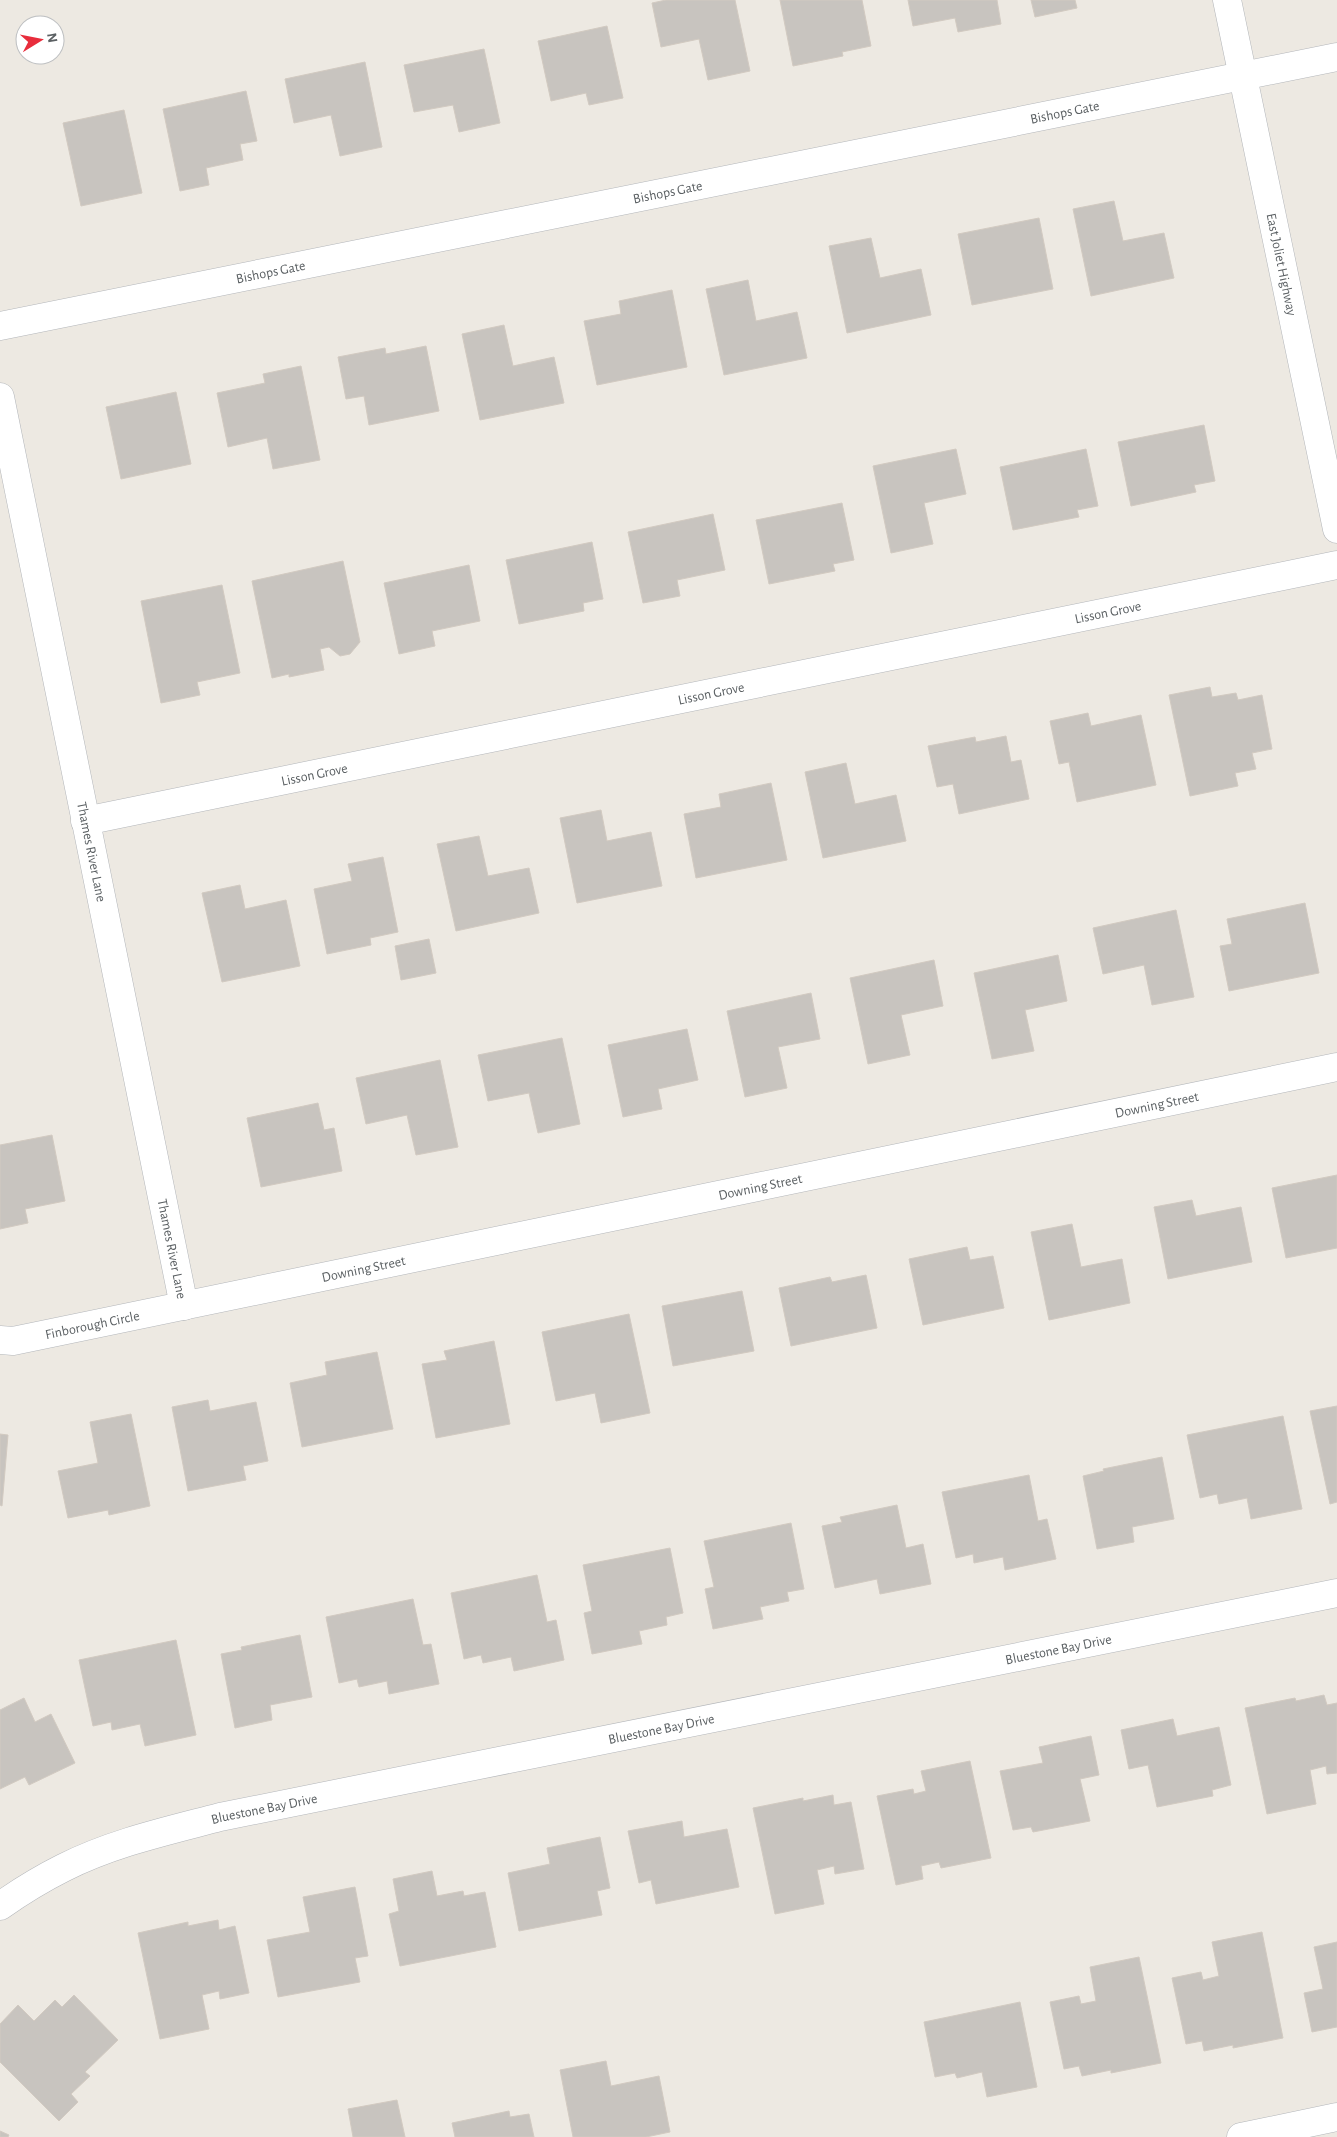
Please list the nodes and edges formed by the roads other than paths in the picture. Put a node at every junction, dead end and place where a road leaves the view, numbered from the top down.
1 (1227, 0) edge
2 (1337, 57) edge
3 (1242, 76) junction
4 (0, 326) edge
5 (0, 397) edge
6 (1337, 529) edge
7 (1337, 565) edge
8 (85, 821) junction
9 (1337, 1067) edge
10 (184, 1306) junction
11 (0, 1340) edge
12 (1337, 1593) edge
13 (0, 1906) edge
14 (1337, 2117) edge
15 (1241, 2137) edge

1 - 3 street, East Joliet Highway
2 - 3 street, Bishops Gate
3 - 4 street, Bishops Gate
3 - 6 street, East Joliet Highway
5 - 8 street, Thames River Lane
7 - 8 street, Lisson Grove
8 - 10 street, Thames River Lane
9 - 10 street, Downing Street
10 - 11 street, Finborough Circle
12 - 13 street, Bluestone Bay Drive
14 - 15 street

